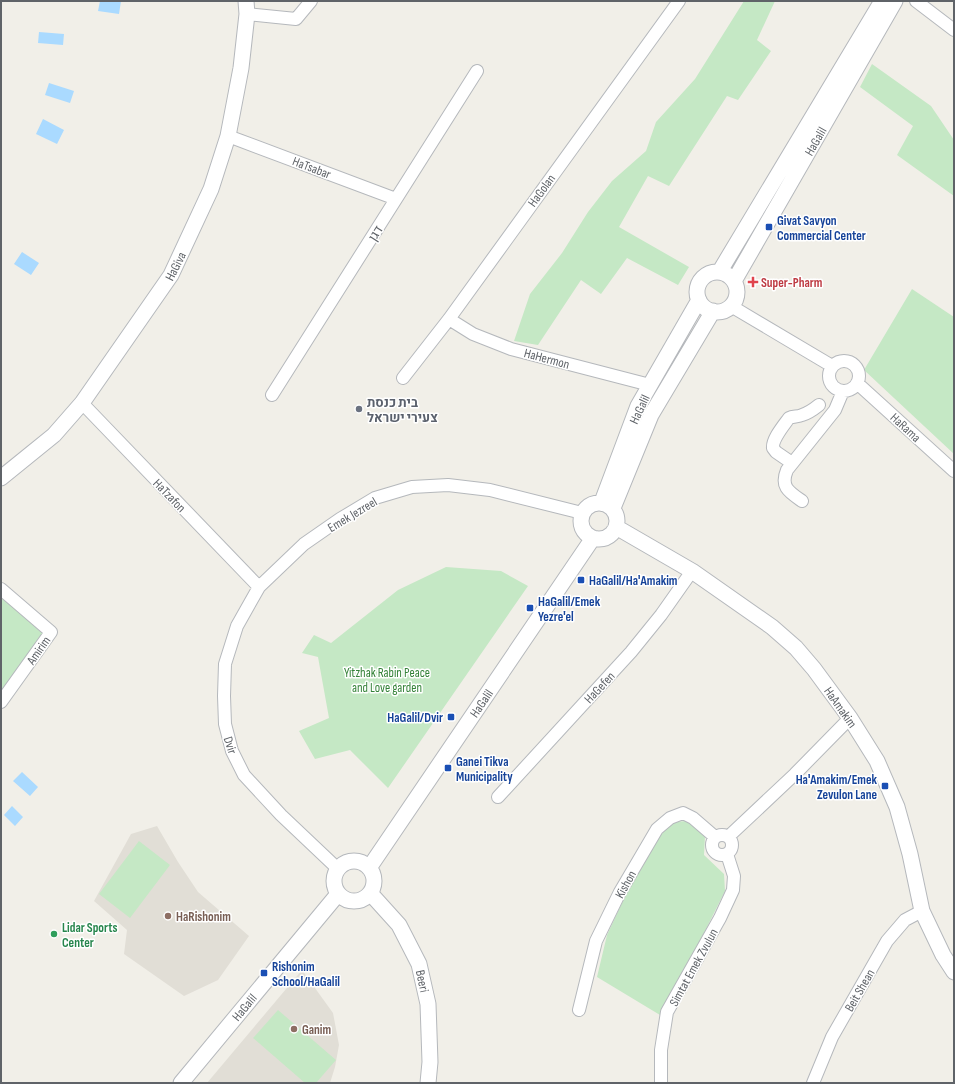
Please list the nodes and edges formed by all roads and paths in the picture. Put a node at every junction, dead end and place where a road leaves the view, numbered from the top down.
1 (311, 1) edge
2 (679, 1) edge
3 (882, 1) edge
4 (895, 1) edge
5 (916, 1) edge
6 (246, 8) edge
7 (954, 30) edge
8 (477, 71) dead end
9 (228, 136) junction
10 (396, 199) junction
11 (720, 272) junction
12 (734, 280) junction
13 (699, 300) junction
14 (731, 306) junction
15 (713, 311) junction
16 (448, 319) junction
17 (832, 366) junction
18 (403, 378) dead end
19 (857, 383) junction
20 (650, 385) junction
21 (842, 391) junction
22 (272, 395) dead end
23 (82, 403) junction
24 (819, 405) dead end
25 (792, 463) junction
26 (954, 471) edge
27 (1, 478) edge
28 (802, 501) dead end
29 (608, 505) junction
30 (582, 513) junction
31 (616, 527) junction
32 (589, 535) junction
33 (692, 571) junction
34 (259, 587) junction
35 (1, 589) edge
36 (1, 702) edge
37 (850, 718) junction
38 (498, 797) dead end
39 (728, 836) junction
40 (715, 837) junction
41 (727, 854) junction
42 (365, 865) junction
43 (338, 869) junction
44 (371, 894) junction
45 (341, 896) junction
46 (922, 911) junction
47 (954, 972) edge
48 (579, 1010) dead end
49 (181, 1083) edge
50 (192, 1083) edge
51 (428, 1083) edge
52 (660, 1083) edge
53 (813, 1083) edge

1 - 6 street
2 - 16 street, HaGolan
3 - 11 street, HaGalil
4 - 12 street, HaGalil
5 - 7 street
6 - 9 street, HaGiva
8 - 10 street, דגן
9 - 10 street, HaTsabar
9 - 23 street, HaGiva
10 - 22 street, דגן
11 - 12 street
11 - 13 street
12 - 14 street
13 - 15 street
13 - 20 street, HaGalil
14 - 15 street
14 - 17 street
15 - 29 street, HaGalil
16 - 18 street, HaGolan
16 - 20 street, HaHermon
17 - 19 street
17 - 21 street
19 - 21 street
19 - 26 street, HaRama
20 - 29 street, HaGalil
21 - 25 street
23 - 27 street, HaGiva
23 - 34 street, HaTzafon
24 - 25 street
25 - 28 street
29 - 30 street
29 - 31 street
30 - 32 street
30 - 34 street, Emek Jezreel
31 - 32 street
31 - 33 street, HaAmakim
32 - 42 street, HaGalil
33 - 37 street, HaAmakim
33 - 38 street, HaGefen
34 - 43 street, Dvir
35 - 36 street, Amirim
37 - 39 street
37 - 46 street, HaAmakim
39 - 40 street
39 - 41 street
40 - 41 street
40 - 48 street, Kishon
41 - 52 street, Simtat Emek Zvulun
42 - 43 street
42 - 44 street
43 - 45 street
44 - 45 street
44 - 51 street, Beeri
45 - 49 street, HaGalil
45 - 50 street, HaGalil
46 - 47 street, HaAmakim
46 - 53 street, Beit Shean

